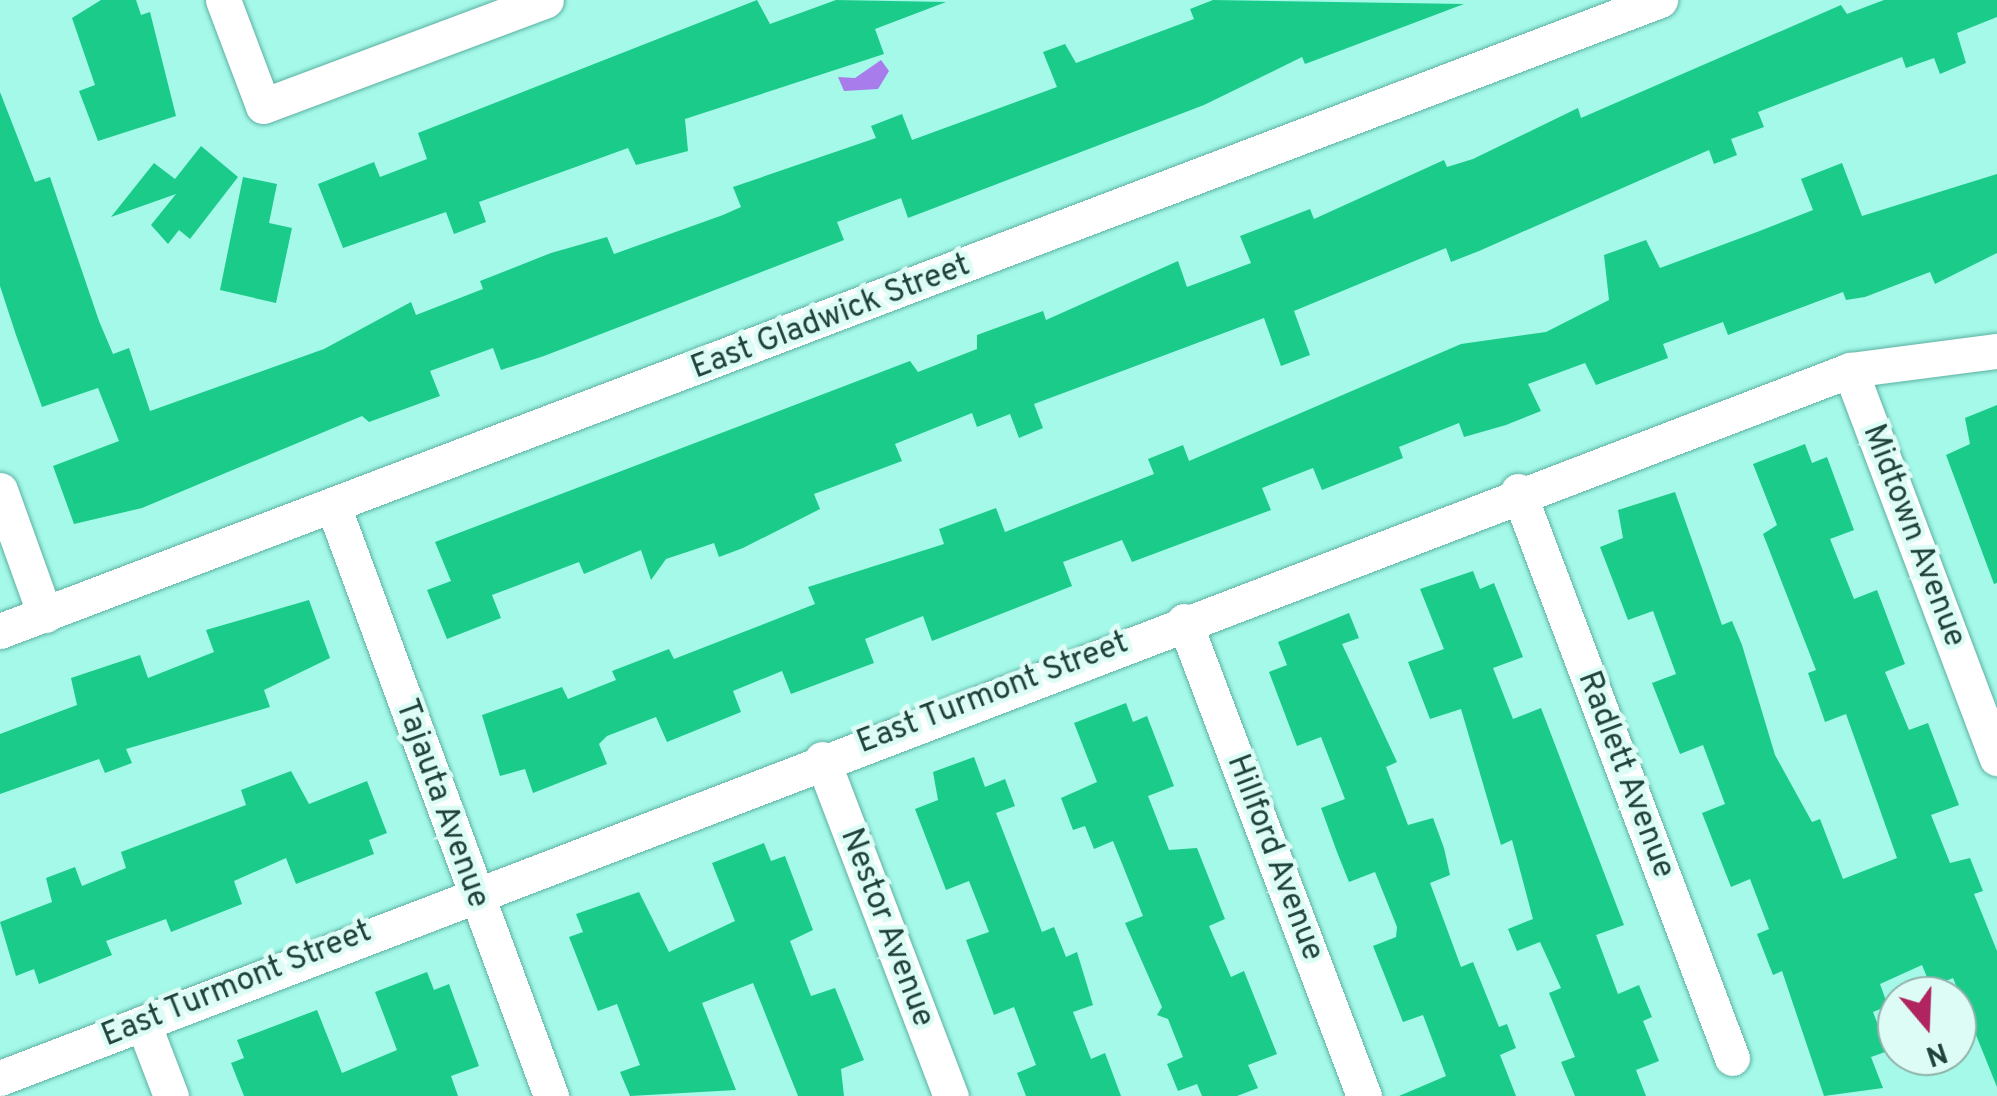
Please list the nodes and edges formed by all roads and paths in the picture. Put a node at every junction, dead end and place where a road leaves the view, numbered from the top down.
1 (223, 0) edge
2 (546, 0) edge
3 (1660, 0) edge
4 (1997, 352) edge
5 (1850, 370) junction
6 (0, 490) edge
7 (1518, 492) junction
8 (335, 512) junction
9 (44, 615) junction
10 (1184, 621) junction
11 (0, 632) edge
12 (1997, 758) edge
13 (822, 760) junction
14 (472, 892) junction
15 (143, 1023) junction
16 (1732, 1058) dead end
17 (0, 1078) edge
18 (171, 1096) edge
19 (551, 1096) edge
20 (951, 1096) edge
21 (1364, 1096) edge

1 - 2 street
3 - 8 street, East Gladwick Street
4 - 5 street, East Turmont Street
5 - 7 street, East Turmont Street
5 - 12 street, Midtown Avenue
6 - 9 street
7 - 10 street, East Turmont Street
7 - 16 street, Radlett Avenue
8 - 9 street, East Gladwick Street
8 - 14 street, Tajauta Avenue
9 - 11 street, East Gladwick Street
10 - 13 street, East Turmont Street
10 - 21 street, Hillford Avenue
13 - 14 street, East Turmont Street
13 - 20 street, Nestor Avenue
14 - 15 street, East Turmont Street
14 - 19 street, Tajauta Avenue
15 - 17 street, East Turmont Street
15 - 18 street

